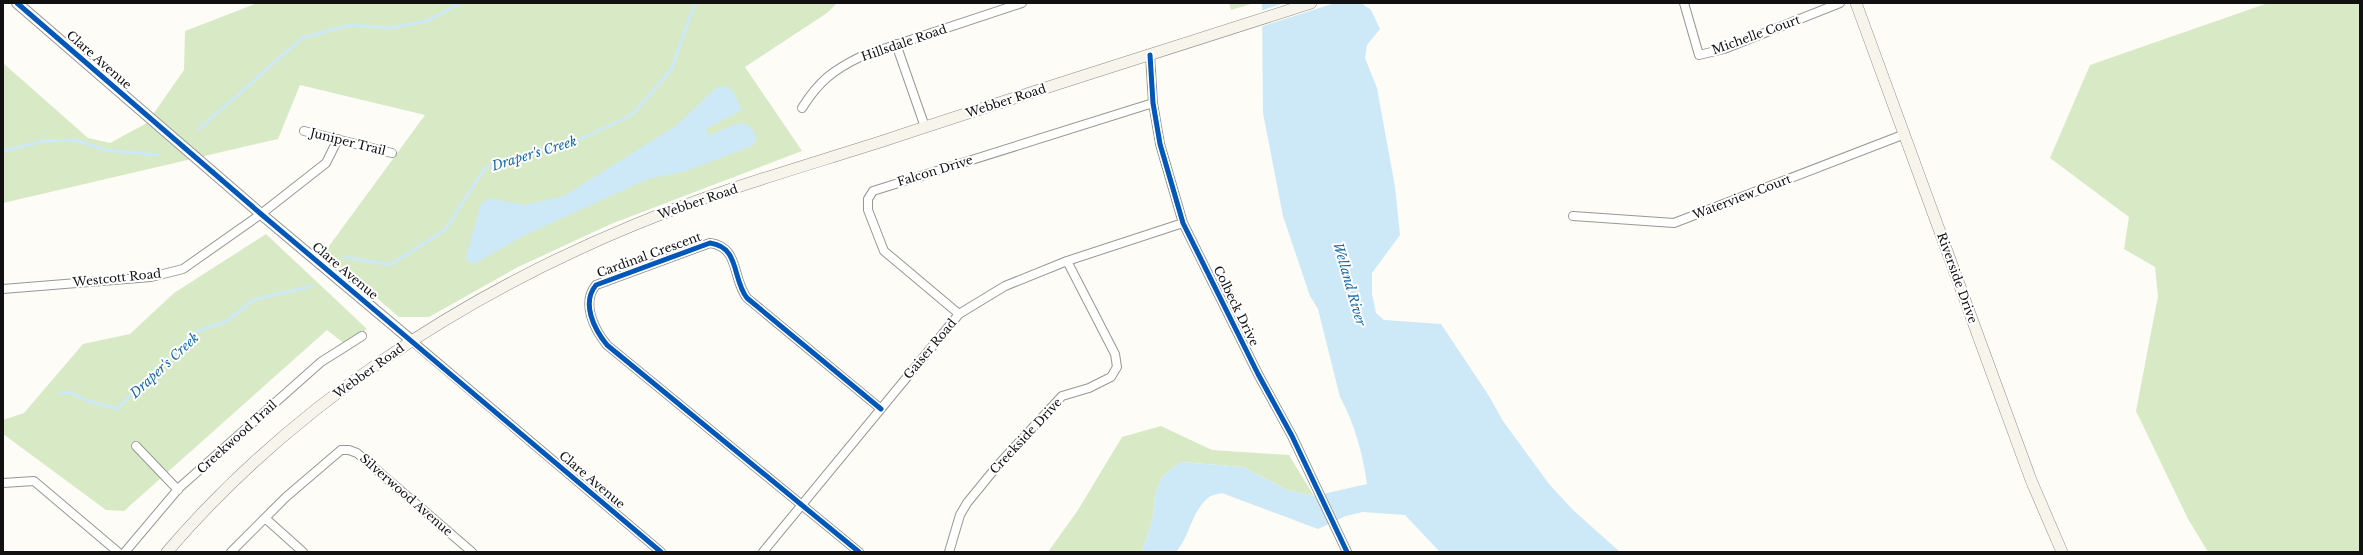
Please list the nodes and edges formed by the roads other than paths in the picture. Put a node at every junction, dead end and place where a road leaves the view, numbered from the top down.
1 (1022, 3) edge
2 (1311, 3) edge
3 (1684, 3) edge
4 (1840, 3) edge
5 (1856, 3) edge
6 (22, 4) edge
7 (896, 44) junction
8 (1150, 55) junction
9 (1153, 103) junction
10 (802, 108) dead end
11 (925, 127) junction
12 (304, 131) dead end
13 (1905, 134) junction
14 (338, 140) junction
15 (392, 153) dead end
16 (260, 214) junction
17 (1573, 216) dead end
18 (1183, 222) junction
19 (1067, 261) junction
20 (3, 289) edge
21 (959, 314) junction
22 (362, 336) dead end
23 (412, 341) junction
24 (881, 409) junction
25 (136, 446) dead end
26 (3, 483) edge
27 (178, 490) junction
28 (802, 505) junction
29 (265, 518) junction
30 (118, 552) edge
31 (125, 552) edge
32 (167, 552) edge
33 (231, 552) edge
34 (303, 552) edge
35 (472, 552) edge
36 (661, 552) edge
37 (763, 552) edge
38 (859, 552) edge
39 (949, 552) edge
40 (1347, 552) edge
41 (2062, 552) edge

1 - 7 street, Hillsdale Road
2 - 8 main road, Webber Road
3 - 4 street, Michelle Court
5 - 13 main road, Riverside Drive
6 - 16 street, Clare Avenue
7 - 10 street, Hillsdale Road
7 - 11 street
8 - 9 street, Colbeck Drive
8 - 11 main road, Webber Road
9 - 18 street, Colbeck Drive
9 - 21 street, Falcon Drive
11 - 23 main road, Webber Road
12 - 14 street, Juniper Trail
13 - 17 street, Waterview Court
13 - 41 main road, Riverside Drive
14 - 15 street, Juniper Trail
14 - 16 street, Westcott Road
16 - 20 street, Westcott Road
16 - 23 street, Clare Avenue
18 - 19 street, Gaiser Road
18 - 40 street, Colbeck Drive
19 - 21 street, Gaiser Road
19 - 39 street, Creekside Drive
21 - 24 street, Gaiser Road
22 - 27 street, Creekwood Trail
23 - 32 main road, Webber Road
23 - 36 street, Clare Avenue
24 - 28 street, Gaiser Road
24 - 28 street, Cardinal Crescent
25 - 27 street
26 - 30 street
27 - 31 street, Creekwood Trail
28 - 37 street, Gaiser Road
28 - 38 street, Cardinal Crescent
29 - 33 street, Silverwood Avenue
29 - 34 street
29 - 35 street, Silverwood Avenue

